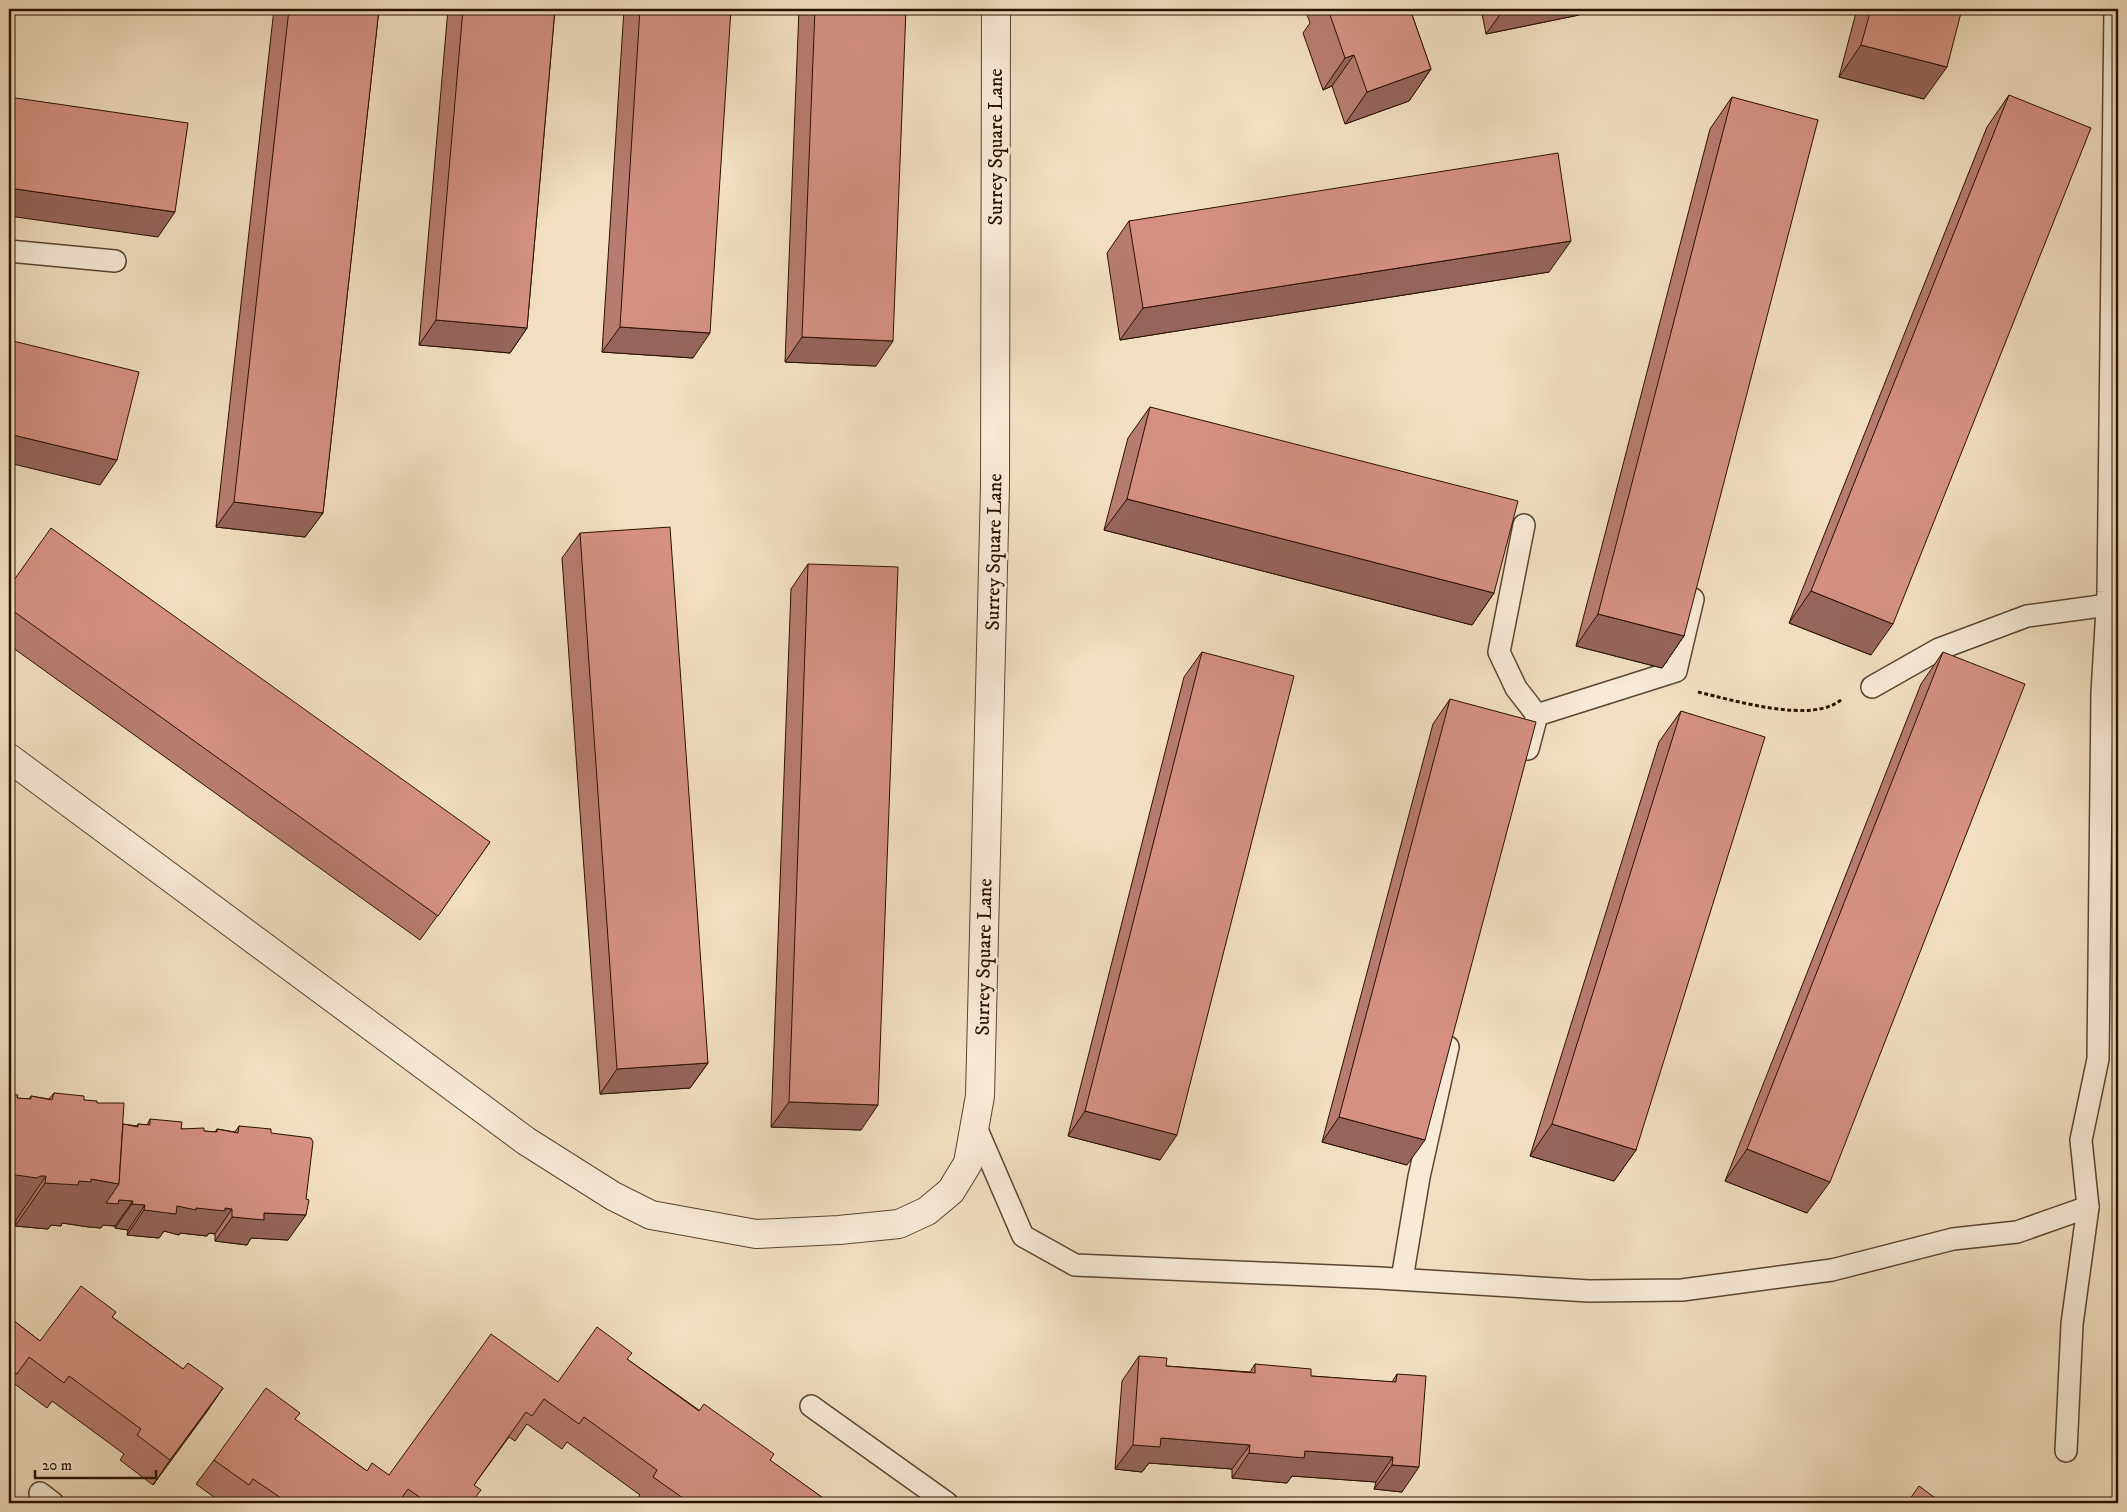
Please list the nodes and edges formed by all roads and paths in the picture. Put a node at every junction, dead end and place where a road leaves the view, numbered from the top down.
1 (996, 9) edge
2 (2115, 9) edge
3 (9, 251) edge
4 (115, 261) dead end
5 (1524, 525) dead end
6 (1697, 584) edge
7 (2108, 605) junction
8 (1872, 686) dead end
9 (1691, 690) dead end
10 (1843, 698) dead end
11 (1537, 715) junction
12 (9, 758) edge
13 (1522, 772) edge
14 (1453, 1026) edge
15 (975, 1125) junction
16 (2088, 1207) junction
17 (1402, 1279) junction
18 (810, 1406) dead end
19 (2066, 1450) dead end
20 (948, 1503) edge

1 - 15 street, Surrey Square Lane
2 - 7 lane
3 - 4 lane
5 - 11 lane
6 - 11 lane
7 - 8 lane
7 - 16 lane
9 - 10 path
11 - 13 lane
12 - 15 street, Surrey Square Lane
14 - 17 lane
15 - 17 lane
16 - 17 lane
16 - 19 lane
18 - 20 lane

